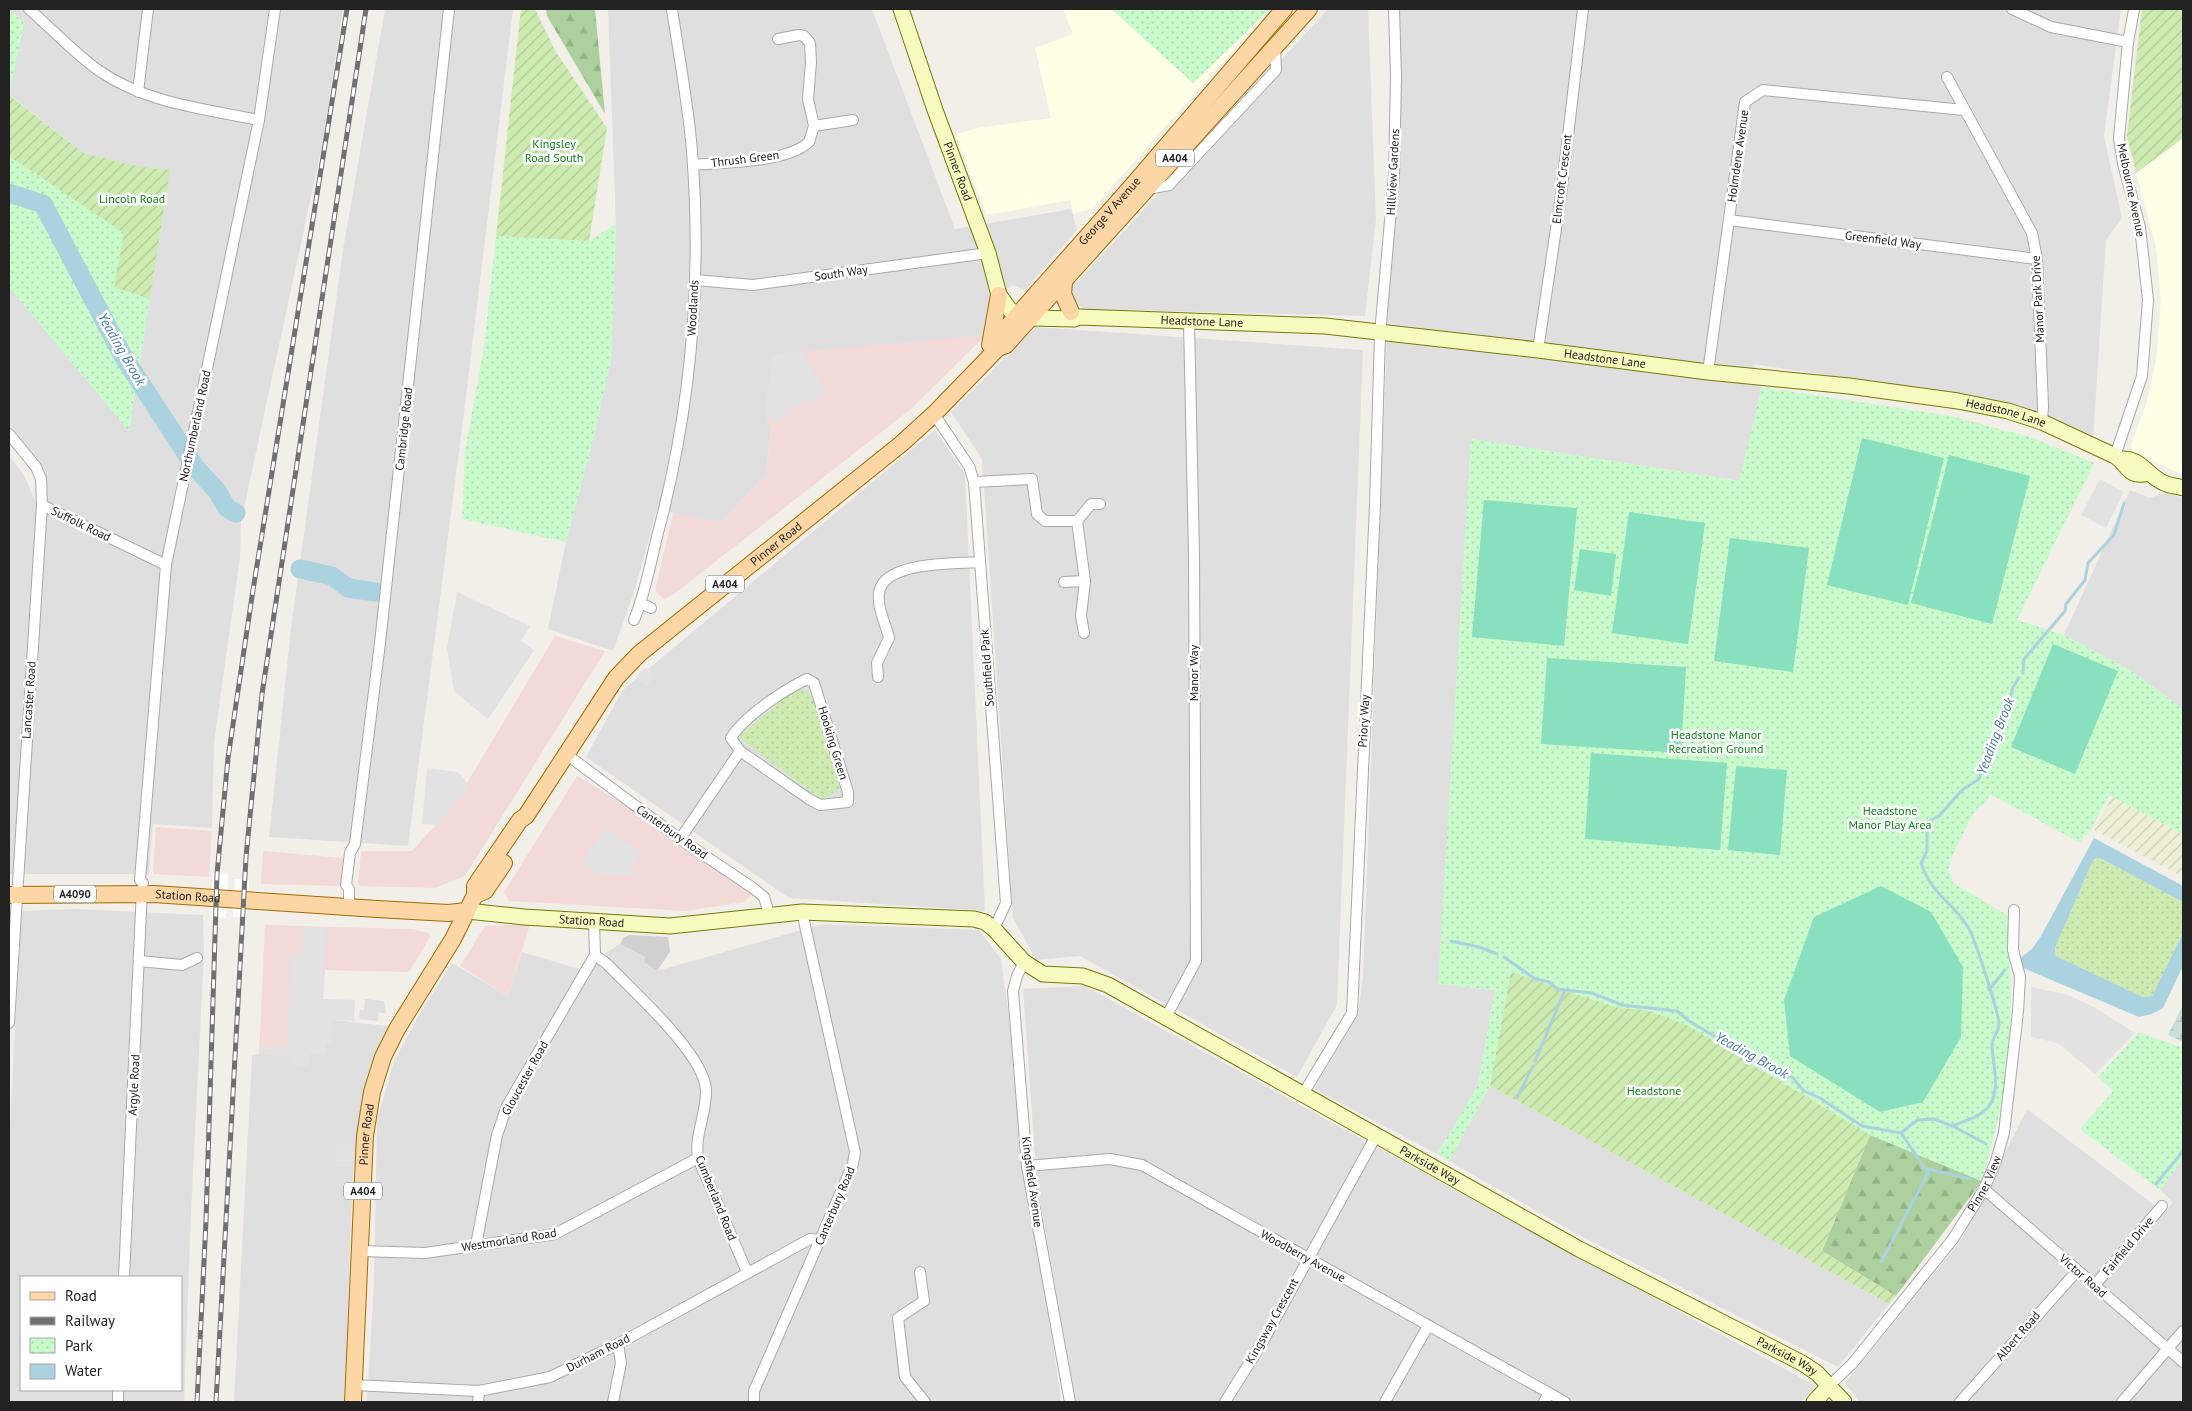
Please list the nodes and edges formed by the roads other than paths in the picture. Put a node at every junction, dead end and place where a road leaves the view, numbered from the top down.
1 (29, 9) edge
2 (148, 9) edge
3 (275, 9) edge
4 (449, 9) edge
5 (672, 9) edge
6 (901, 9) edge
7 (1284, 9) edge
8 (1309, 9) edge
9 (1394, 9) edge
10 (1583, 9) edge
11 (2012, 9) edge
12 (2134, 10) dead end
13 (778, 39) dead end
14 (2128, 42) junction
15 (1275, 47) junction
16 (1947, 77) dead end
17 (1211, 91) junction
18 (138, 92) junction
19 (1230, 97) junction
20 (1964, 110) junction
21 (259, 120) junction
22 (853, 120) dead end
23 (814, 126) junction
24 (693, 165) junction
25 (1146, 189) junction
26 (1729, 220) junction
27 (988, 252) junction
28 (2037, 259) junction
29 (695, 280) junction
30 (1064, 283) junction
31 (997, 289) junction
32 (1030, 311) junction
33 (1075, 314) junction
34 (1189, 321) junction
35 (1380, 334) junction
36 (1538, 350) junction
37 (993, 352) junction
38 (1708, 372) junction
39 (934, 414) junction
40 (2042, 422) junction
41 (9, 434) edge
42 (2118, 457) junction
43 (974, 482) junction
44 (2183, 488) edge
45 (42, 504) junction
46 (1100, 504) dead end
47 (1077, 521) junction
48 (980, 562) junction
49 (166, 565) junction
50 (1086, 581) junction
51 (1064, 582) dead end
52 (640, 603) junction
53 (651, 608) dead end
54 (634, 620) dead end
55 (1084, 633) dead end
56 (878, 677) dead end
57 (740, 751) junction
58 (566, 754) junction
59 (680, 839) junction
60 (142, 888) junction
61 (12, 895) edge
62 (349, 906) junction
63 (2014, 910) dead end
64 (467, 911) junction
65 (802, 912) junction
66 (769, 914) junction
67 (594, 922) junction
68 (994, 929) junction
69 (595, 955) junction
70 (197, 958) dead end
71 (139, 961) junction
72 (1024, 962) junction
73 (1166, 1017) junction
74 (9, 1022) edge
75 (1303, 1094) junction
76 (1377, 1134) junction
77 (698, 1158) junction
78 (1027, 1166) junction
79 (1984, 1190) junction
80 (2162, 1206) dead end
81 (820, 1240) junction
82 (476, 1245) junction
83 (361, 1251) junction
84 (1307, 1258) junction
85 (2077, 1271) junction
86 (747, 1272) junction
87 (920, 1272) dead end
88 (124, 1276) edge
89 (2094, 1286) junction
90 (1428, 1326) junction
91 (2183, 1331) edge
92 (618, 1344) junction
93 (2168, 1349) junction
94 (2183, 1362) edge
95 (354, 1385) junction
96 (1830, 1385) junction
97 (479, 1391) junction
98 (1547, 1398) edge
99 (353, 1402) edge
100 (478, 1402) edge
101 (613, 1402) edge
102 (754, 1402) edge
103 (925, 1402) edge
104 (1070, 1402) edge
105 (1225, 1402) edge
106 (1385, 1402) edge
107 (1565, 1402) edge
108 (1814, 1402) edge
109 (1844, 1402) edge
110 (1960, 1402) edge
111 (2122, 1402) edge

1 - 18 street
2 - 18 street
3 - 21 street, Northumberland Road
4 - 62 street, Cambridge Road
5 - 24 street, Woodlands
6 - 27 street, Pinner Road
7 - 17 main road, George V Avenue / A404
8 - 15 main road, George V Avenue / A404
9 - 35 street, Hillview Gardens
10 - 36 street, Elmcroft Crescent
11 - 14 street
12 - 14 street, Melbourne Avenue
13 - 23 street
14 - 42 street, Melbourne Avenue
15 - 19 main road, George V Avenue / A404
15 - 25 street, George V Avenue
16 - 20 street, Manor Park Drive
17 - 19 main road
17 - 32 main road, George V Avenue / A404
18 - 21 street
19 - 25 main road, George V Avenue / A404
20 - 26 street, Holmdene Avenue
20 - 28 street, Manor Park Drive
21 - 49 street, Northumberland Road
22 - 23 street
23 - 24 street, Thrush Green
24 - 29 street, Woodlands
25 - 30 main road, George V Avenue / A404
26 - 28 street, Greenfield Way
26 - 38 street, Holmdene Avenue
27 - 29 street, South Way
27 - 31 street, Pinner Road
28 - 40 street, Manor Park Drive
29 - 52 street, Woodlands
30 - 32 main road, George V Avenue / A404
30 - 33 main road
31 - 32 street
31 - 37 main road
32 - 33 street, Headstone Lane
32 - 37 main road, Pinner Road / A404
33 - 34 street, Headstone Lane
34 - 35 street, Headstone Lane
34 - 73 street, Manor Way
35 - 36 street, Headstone Lane
35 - 75 street, Priory Way
36 - 38 street, Headstone Lane
37 - 39 main road, Pinner Road / A404
38 - 40 street, Headstone Lane
39 - 43 street, Southfield Park
39 - 58 main road, Pinner Road / A404
40 - 42 street, Headstone Lane
41 - 45 street, Suffolk Road
42 - 44 street, Headstone Lane
43 - 47 street
43 - 48 street, Southfield Park
45 - 49 street, Suffolk Road
45 - 61 street, Lancaster Road
46 - 47 street
47 - 50 street
48 - 56 street
48 - 68 street, Southfield Park
49 - 60 street, Northumberland Road
50 - 51 street
50 - 55 street
52 - 53 street
52 - 54 street, Woodlands
57 - 57 street, Hooking Green
57 - 59 street
58 - 59 street, Canterbury Road
58 - 64 main road, Pinner Road / A404
59 - 66 street, Canterbury Road
60 - 61 main road, A4090
60 - 62 main road, Station Road / A4090
60 - 71 street, Argyle Road
61 - 74 street, Lancaster Road
62 - 64 main road, Station Road / A4090
63 - 79 street, Pinner View
64 - 67 street, Station Road
64 - 83 main road, Pinner Road / A404
65 - 66 street, Station Road
65 - 68 street, Station Road
65 - 81 street, Canterbury Road
66 - 67 street, Station Road
67 - 69 street
68 - 72 street, Station Road
69 - 77 street, Cumberland Road
69 - 82 street, Gloucester Road
70 - 71 street
71 - 88 street, Argyle Road
72 - 73 street, Parkside Way
72 - 78 street, Kingsfield Avenue
73 - 75 street, Parkside Way
75 - 76 street, Parkside Way
76 - 84 street, Kingsway Crescent
76 - 96 street, Parkside Way
77 - 82 street, Westmorland Road
77 - 86 street, Cumberland Road
78 - 84 street, Woodberry Avenue
78 - 104 street, Kingsfield Avenue
79 - 85 street, Victor Road
79 - 96 street, Pinner View
80 - 89 street, Fairfield Drive
81 - 86 street, Durham Road
81 - 102 street, Canterbury Road
82 - 83 street, Westmorland Road
83 - 95 main road, Pinner Road / A404
84 - 90 street, Woodberry Avenue
84 - 105 street, Kingsway Crescent
85 - 89 street, Victor Road
85 - 110 street, Albert Road
86 - 92 street, Durham Road
87 - 103 street
89 - 93 street, Victor Road
90 - 98 street, Woodberry Avenue
90 - 106 street
91 - 93 street
92 - 97 street, Durham Road
92 - 101 street
93 - 94 street, Victor Road
93 - 111 street
95 - 97 street, Durham Road
95 - 99 main road, Pinner Road / A404
96 - 108 street, Pinner View
96 - 109 street, Parkside Way
97 - 100 street
98 - 107 street, Woodberry Avenue

